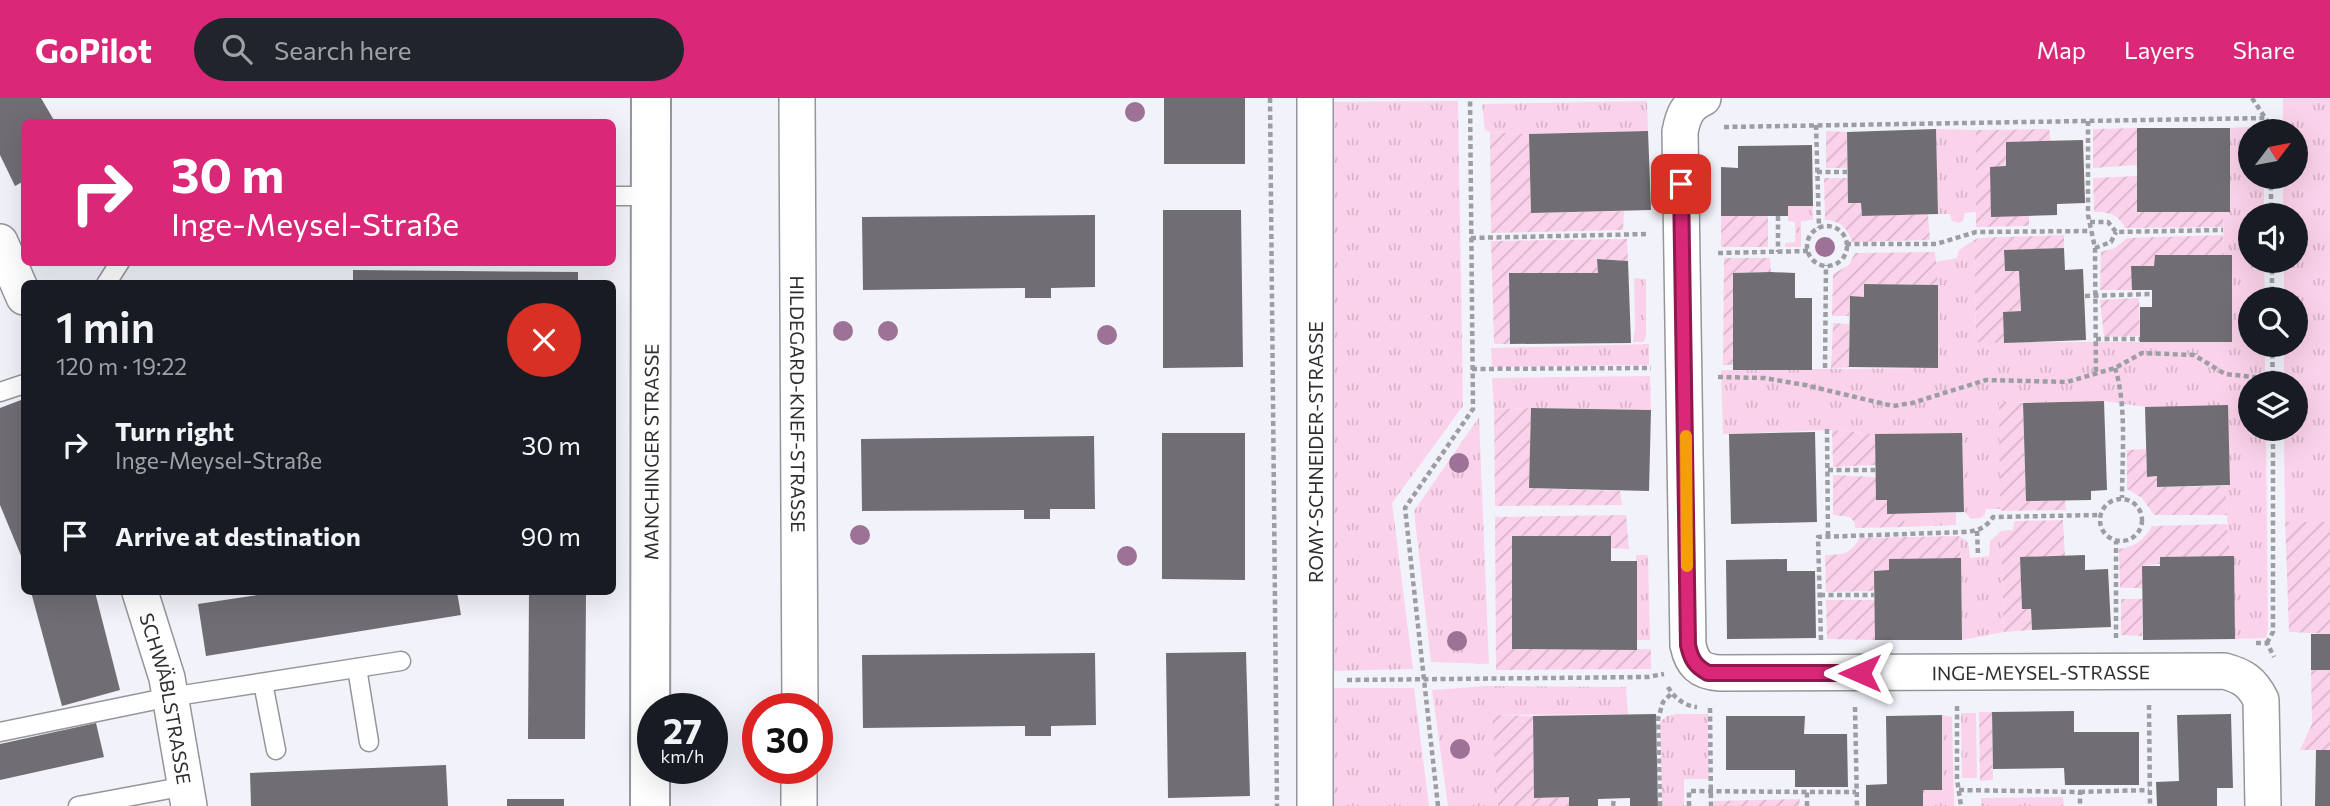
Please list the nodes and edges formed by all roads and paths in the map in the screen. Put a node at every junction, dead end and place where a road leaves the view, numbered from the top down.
1 (651, 98) edge
2 (797, 98) edge
3 (1270, 98) edge
4 (1315, 98) edge
5 (1470, 98) edge
6 (2252, 98) edge
7 (1710, 112) edge
8 (2265, 118) joint
9 (2088, 121) junction
10 (1816, 125) junction
11 (1817, 172) junction
12 (1847, 172) dead end
13 (616, 196) edge
14 (652, 196) junction
15 (1778, 216) dead end
16 (2090, 222) junction
17 (1819, 228) junction
18 (2223, 230) dead end
19 (2091, 231) junction
20 (2116, 232) junction
21 (1656, 234) dead end
22 (1471, 238) junction
23 (0, 242) edge
24 (1846, 244) junction
25 (2095, 248) junction
26 (1778, 251) junction
27 (1808, 251) junction
28 (1826, 265) junction
29 (1718, 266) dead end
30 (21, 290) edge
31 (2152, 293) dead end
32 (2085, 296) dead end
33 (2095, 296) junction
34 (2140, 339) dead end
35 (2095, 340) junction
36 (1685, 368) junction
37 (1825, 368) dead end
38 (2115, 368) junction
39 (1472, 369) junction
40 (2096, 373) junction
41 (2238, 376) edge
42 (1719, 377) junction
43 (21, 385) edge
44 (1719, 390) dead end
45 (0, 392) edge
46 (1827, 429) dead end
47 (2273, 441) edge
48 (1828, 470) junction
49 (1876, 470) dead end
50 (2122, 498) junction
51 (2100, 515) junction
52 (1976, 531) junction
53 (1828, 536) junction
54 (2116, 541) junction
55 (1978, 554) dead end
56 (141, 595) edge
57 (1820, 595) junction
58 (1875, 595) dead end
59 (2115, 643) dead end
60 (2253, 643) dead end
61 (2267, 643) junction
62 (1821, 645) dead end
63 (401, 662) dead end
64 (356, 668) junction
65 (1698, 668) junction
66 (1660, 675) junction
67 (1422, 678) junction
68 (1315, 681) junction
69 (263, 683) junction
70 (2254, 685) junction
71 (800, 693) edge
72 (1671, 694) junction
73 (170, 697) junction
74 (2161, 705) dead end
75 (1855, 707) junction
76 (1868, 707) dead end
77 (1944, 707) dead end
78 (1710, 708) junction
79 (1723, 708) dead end
80 (1842, 708) dead end
81 (0, 732) edge
82 (369, 742) dead end
83 (276, 750) dead end
84 (799, 784) edge
85 (1959, 790) junction
86 (2150, 790) junction
87 (1711, 791) junction
88 (1807, 792) junction
89 (1856, 792) junction
90 (2080, 792) junction
91 (188, 796) edge
92 (1615, 799) dead end
93 (78, 806) edge
94 (650, 806) edge
95 (799, 806) edge
96 (1277, 806) edge
97 (1315, 806) edge
98 (1438, 806) edge
99 (1613, 806) edge
100 (1660, 806) edge
101 (1689, 806) edge
102 (1711, 806) edge
103 (1807, 806) edge
104 (1857, 806) edge
105 (1961, 806) edge
106 (2080, 806) edge
107 (2150, 806) edge
108 (2263, 806) edge

1 - 14 main road, MANCHINGER STRASSE
2 - 71 street, HILDEGARD-KNEF-STRASSE
3 - 96 path
4 - 68 street, ROMY-SCHNEIDER-STRASSE
5 - 22 path
6 - 8 path
7 - 10 path
7 - 36 street
8 - 9 path
9 - 10 path
9 - 16 path
10 - 11 path
11 - 12 path
11 - 17 path
13 - 14 lane
14 - 94 main road, MANCHINGER STRASSE
15 - 26 path
16 - 19 path
16 - 20 path
17 - 24 path
17 - 27 path
18 - 20 path
19 - 24 path
19 - 25 path
20 - 25 path
21 - 22 path
22 - 39 path
23 - 30 street
24 - 28 path
25 - 33 path
26 - 27 path
26 - 29 path
27 - 28 path
28 - 37 path
31 - 33 path
32 - 33 path
33 - 35 path
34 - 35 path
35 - 40 path
36 - 39 path
36 - 42 path
36 - 65 street
38 - 40 path
38 - 41 path
38 - 50 path
39 - 67 path
40 - 42 path
42 - 44 path
43 - 45 lane
46 - 48 path
47 - 61 path
48 - 49 path
48 - 53 path
50 - 51 path
50 - 54 path
51 - 52 path
51 - 54 path
52 - 53 path
52 - 55 path
53 - 57 path
54 - 59 path
56 - 73 street, SCHWÄBLSTRASSE
57 - 58 path
57 - 62 path
60 - 61 path
61 - 70 path
63 - 64 lane
64 - 69 lane
64 - 82 lane
65 - 66 path
65 - 70 street, INGE-MEYSEL-STRASSE
66 - 67 path
66 - 72 path
67 - 68 path
67 - 98 path
68 - 97 street, ROMY-SCHNEIDER-STRASSE
69 - 73 lane
69 - 83 lane
70 - 108 street
72 - 78 path
72 - 100 path
73 - 81 lane
73 - 91 street, SCHWÄBLSTRASSE
74 - 86 path
75 - 76 path
75 - 80 path
75 - 89 path
77 - 85 path
78 - 79 path
78 - 87 path
84 - 95 street
85 - 90 path
85 - 105 path
86 - 90 path
86 - 107 path
87 - 88 path
87 - 101 path
87 - 102 path
88 - 89 path
88 - 103 path
89 - 104 path
90 - 106 path
91 - 93 lane
92 - 99 path

